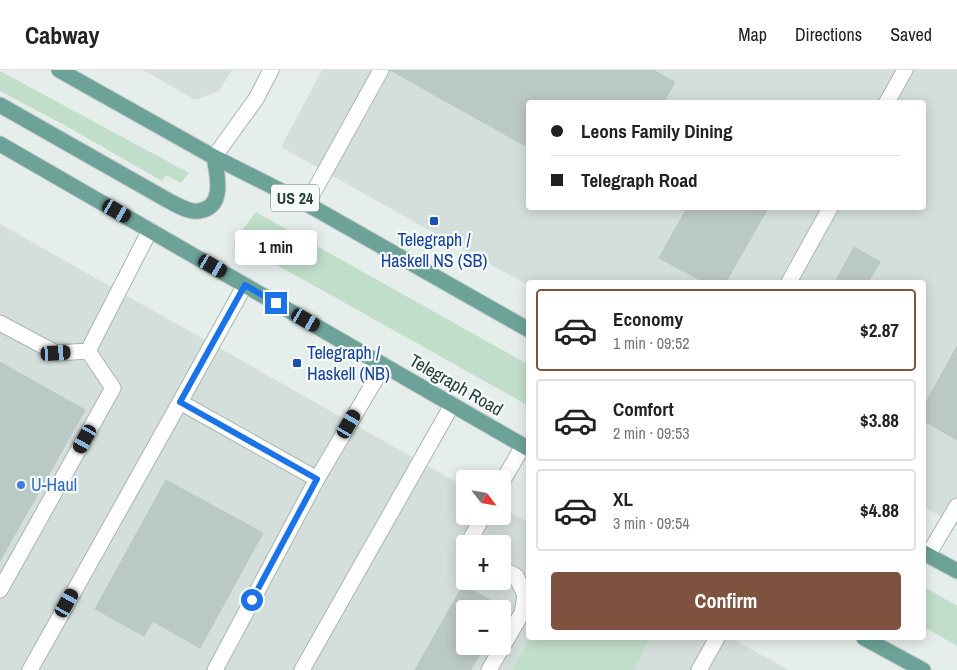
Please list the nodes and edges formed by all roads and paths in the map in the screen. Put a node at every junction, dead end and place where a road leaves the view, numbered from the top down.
1 (60, 70) edge
2 (271, 70) edge
3 (380, 70) edge
4 (905, 70) edge
5 (888, 100) edge
6 (0, 104) edge
7 (0, 144) edge
8 (214, 157) junction
9 (307, 204) junction
10 (829, 210) edge
11 (150, 230) junction
12 (790, 280) edge
13 (245, 285) junction
14 (0, 323) edge
15 (526, 328) edge
16 (88, 352) junction
17 (384, 365) junction
18 (180, 402) junction
19 (452, 405) junction
20 (526, 448) edge
21 (510, 470) edge
22 (317, 479) junction
23 (957, 506) edge
24 (926, 554) edge
25 (957, 571) edge
26 (511, 574) edge
27 (0, 590) edge
28 (716, 640) edge
29 (868, 640) edge
30 (30, 670) edge
31 (215, 670) edge
32 (302, 670) edge
33 (489, 670) edge
34 (699, 670) edge
35 (921, 670) edge

1 - 8 main road, US 24
2 - 8 street
3 - 9 street
4 - 5 street
6 - 8 main road
7 - 11 main road, Telegraph Road
8 - 9 main road, US 24
9 - 15 main road, US 24
10 - 12 street
11 - 13 main road, Telegraph Road
11 - 16 street
13 - 17 main road, Telegraph Road
13 - 18 street
14 - 16 street
16 - 27 street
17 - 19 main road, Telegraph Road
17 - 22 street
18 - 22 street
18 - 30 street
19 - 20 main road, Telegraph Road
19 - 32 street
20 - 21 street
22 - 31 street
23 - 24 street
24 - 25 main road
26 - 33 street
28 - 34 street
29 - 35 main road

